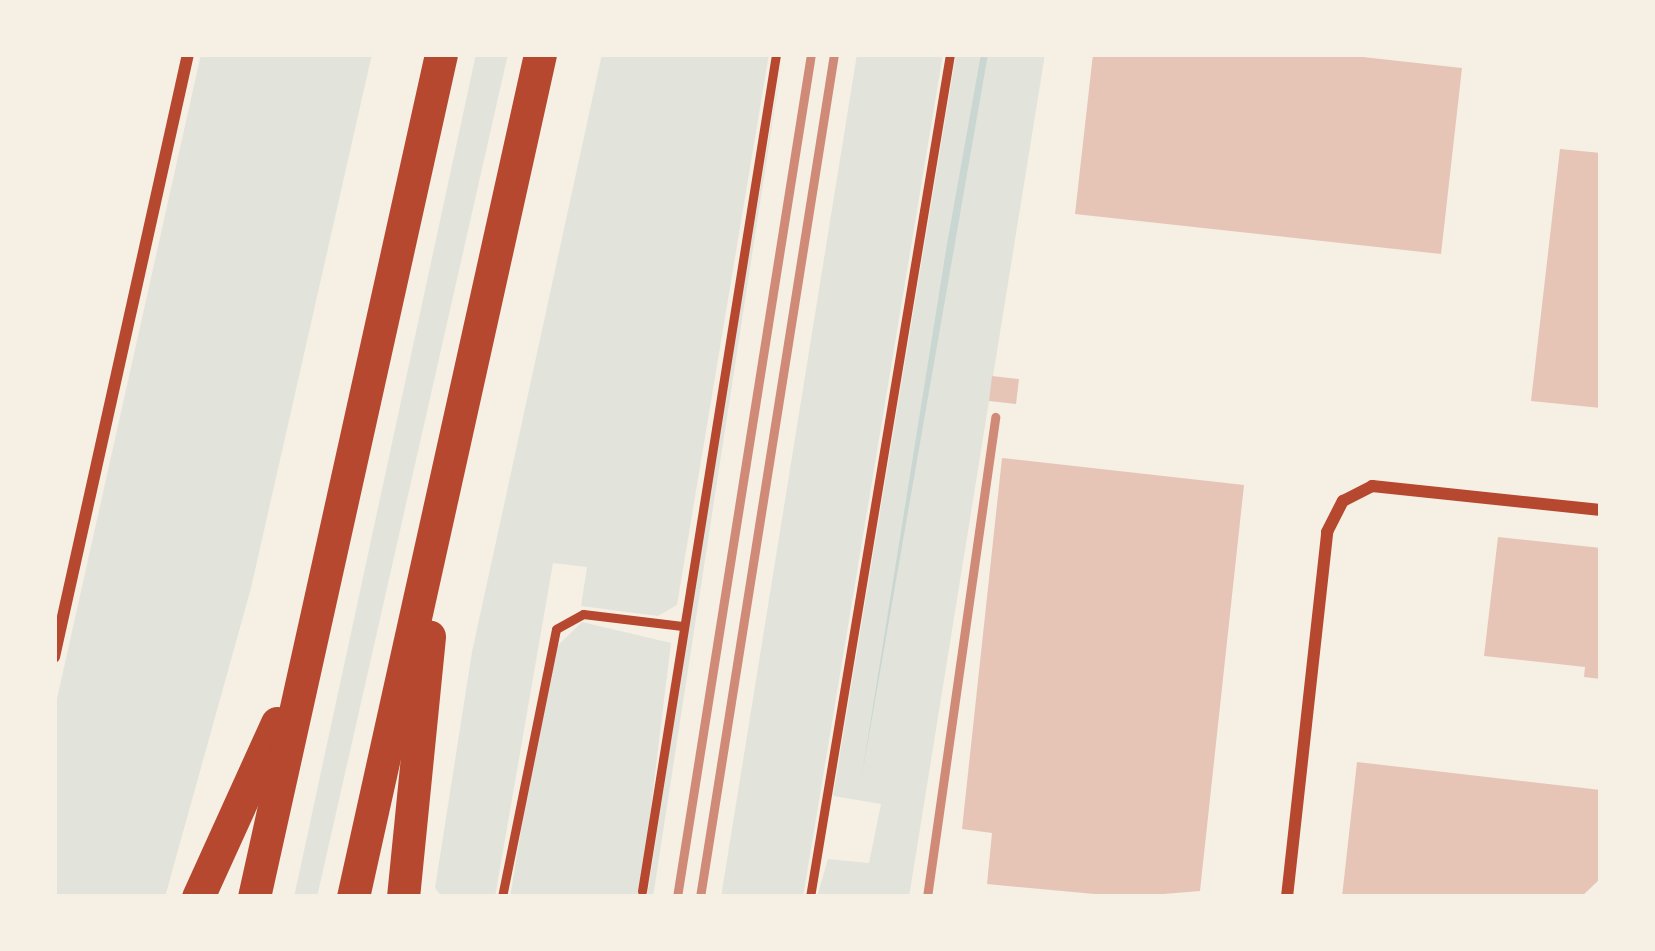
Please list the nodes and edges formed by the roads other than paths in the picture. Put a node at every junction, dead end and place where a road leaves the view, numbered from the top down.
1 (188, 54) edge
2 (441, 54) edge
3 (540, 54) edge
4 (776, 54) edge
5 (950, 54) edge
6 (445, 479) junction
7 (1601, 510) edge
8 (682, 626) junction
9 (54, 657) edge
10 (306, 662) junction
11 (642, 891) dead end
12 (198, 897) edge
13 (254, 897) edge
14 (353, 897) edge
15 (403, 897) edge
16 (502, 897) edge
17 (810, 897) edge
18 (1287, 897) edge

1 - 9 street
2 - 10 highway
3 - 6 highway
4 - 8 lane
5 - 17 lane
6 - 14 highway
6 - 15 highway
7 - 18 street
8 - 11 lane
8 - 16 lane
10 - 12 highway
10 - 13 highway

